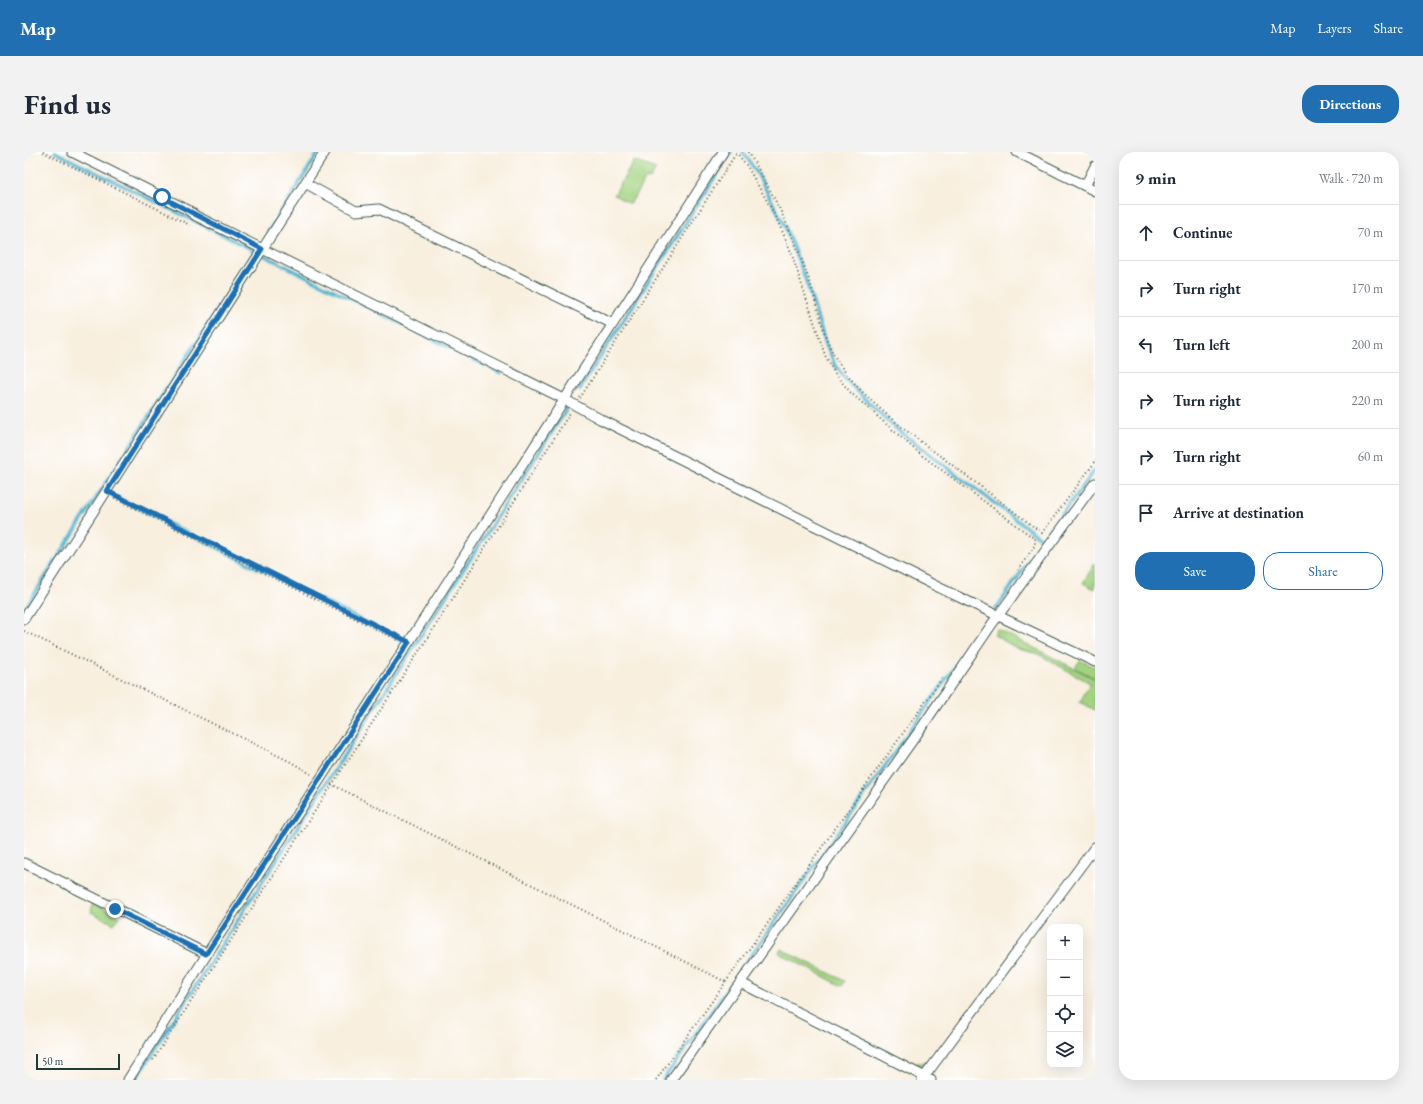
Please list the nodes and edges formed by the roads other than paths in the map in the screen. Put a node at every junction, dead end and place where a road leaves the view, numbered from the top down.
1 (72, 152) edge
2 (325, 152) edge
3 (723, 152) edge
4 (1017, 152) edge
5 (1031, 155) edge
6 (1095, 166) edge
7 (305, 184) junction
8 (1085, 186) junction
9 (1095, 191) edge
10 (262, 249) junction
11 (613, 324) junction
12 (564, 399) junction
13 (1095, 483) edge
14 (996, 614) junction
15 (24, 619) edge
16 (1095, 662) edge
17 (1095, 847) edge
18 (24, 863) edge
19 (206, 954) junction
20 (741, 983) junction
21 (926, 1079) edge
22 (128, 1080) edge
23 (671, 1080) edge

1 - 10 street
2 - 7 street
3 - 11 street
4 - 5 street
5 - 8 street
6 - 8 street
7 - 10 street
7 - 11 street
8 - 9 street
10 - 12 street
10 - 15 street
11 - 12 street
12 - 14 street
12 - 19 street
13 - 14 street
14 - 16 street
14 - 20 street
17 - 21 street
18 - 19 street
19 - 22 street
20 - 21 street
20 - 23 street

